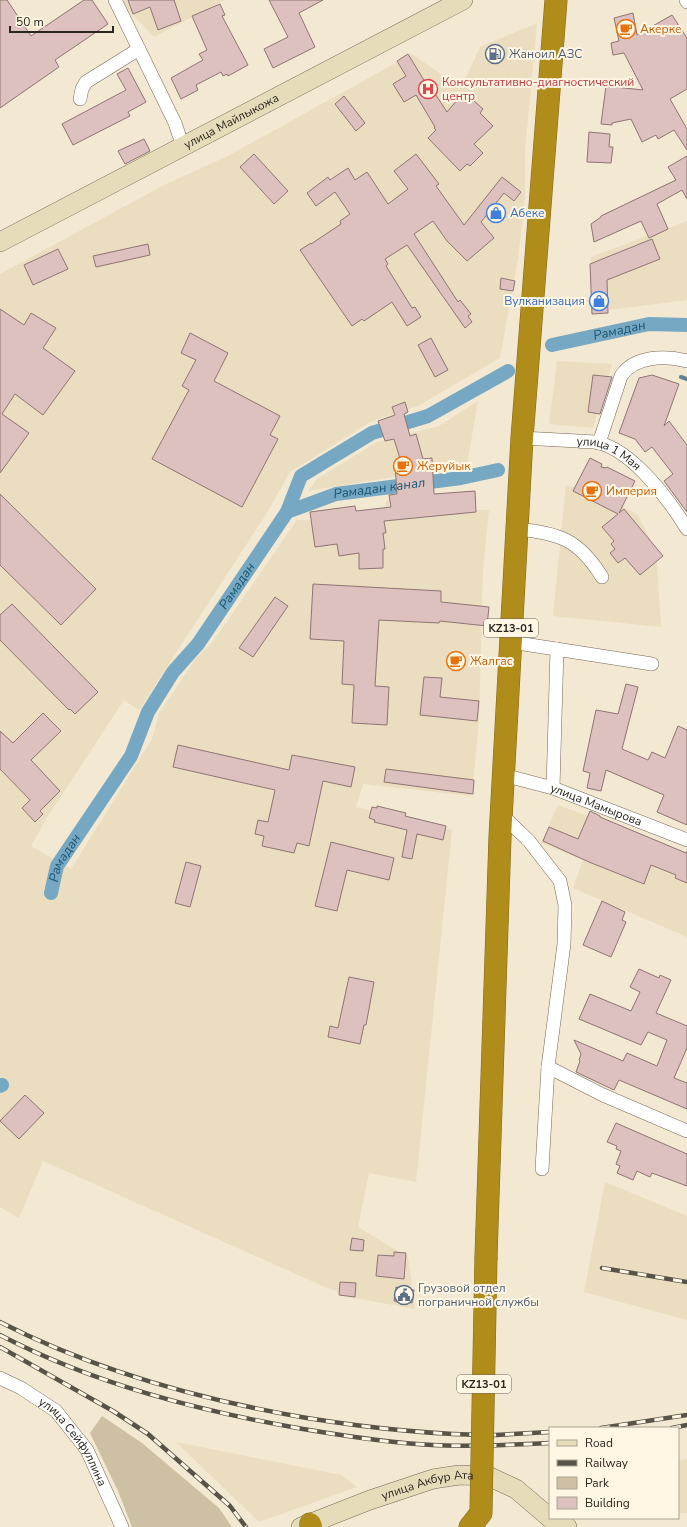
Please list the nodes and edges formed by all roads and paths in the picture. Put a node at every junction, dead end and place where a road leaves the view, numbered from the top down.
1 (115, 0) edge
2 (463, 0) edge
3 (556, 0) edge
4 (139, 49) junction
5 (80, 99) dead end
6 (183, 147) junction
7 (0, 242) edge
8 (687, 361) edge
9 (522, 438) junction
10 (599, 442) junction
11 (517, 529) junction
12 (687, 529) edge
13 (602, 577) dead end
14 (510, 642) junction
15 (558, 649) junction
16 (652, 664) dead end
17 (503, 775) junction
18 (553, 788) junction
19 (502, 815) junction
20 (687, 840) edge
21 (548, 1067) junction
22 (687, 1131) edge
23 (542, 1169) dead end
24 (0, 1378) edge
25 (478, 1519) edge
26 (550, 1520) edge
27 (307, 1526) edge
28 (122, 1527) edge
29 (567, 1527) edge

1 - 4 street
2 - 6 street, улица Майлыкожа
3 - 9 highway, KZ13-01
4 - 5 street
4 - 6 street
6 - 7 street, улица Майлыкожа
8 - 10 street
9 - 10 street, улица 1 Мая
9 - 11 highway, KZ13-01
10 - 12 street, улица 1 Мая
11 - 13 street
11 - 14 highway, KZ13-01
14 - 15 street
14 - 17 highway, KZ13-01
15 - 16 street
15 - 18 street
17 - 18 street, улица Мамырова
17 - 19 highway, KZ13-01
18 - 20 street, улица Мамырова
19 - 21 street
19 - 25 highway, KZ13-01, bridge
21 - 22 street
21 - 23 street
24 - 28 street, улица Сейфуллина
26 - 27 street, улица Акбур Ата
26 - 29 street, улица Акбур Ата

